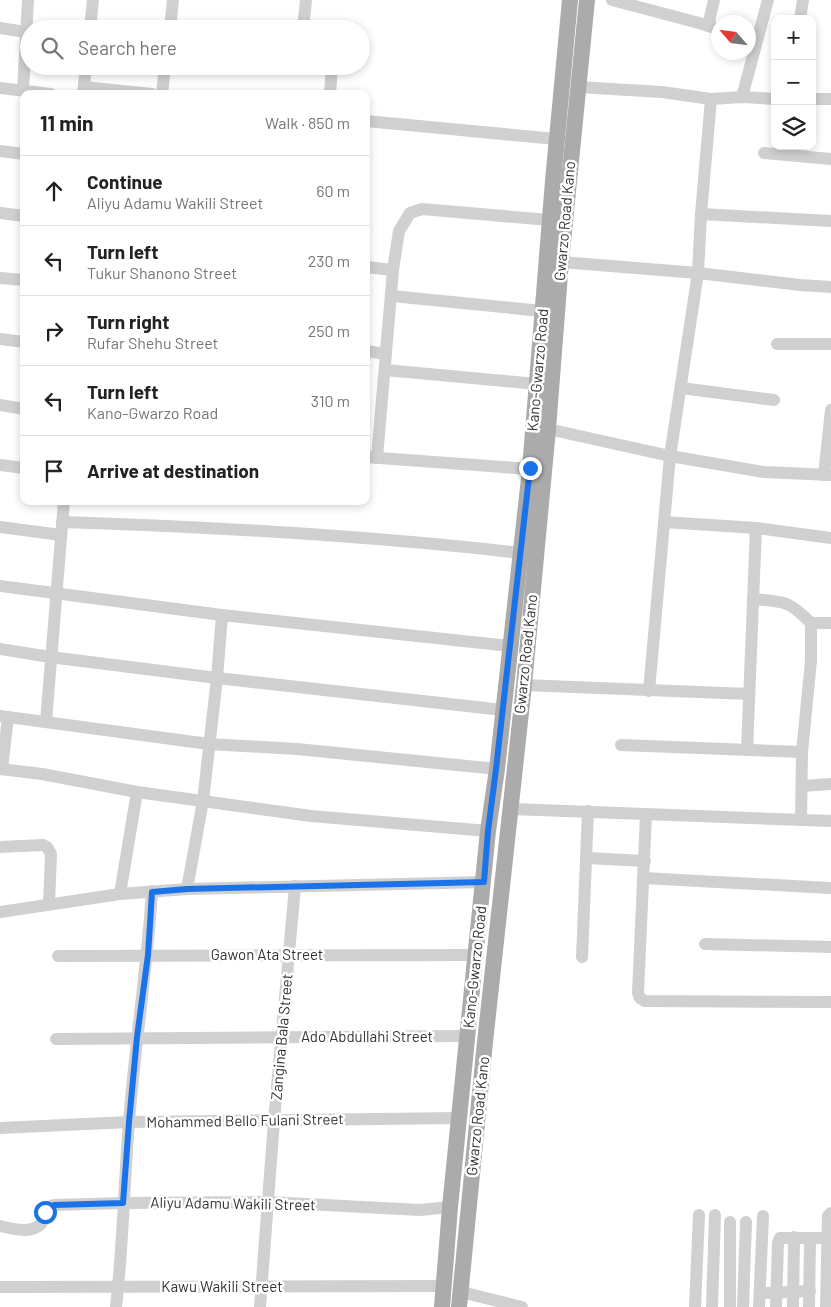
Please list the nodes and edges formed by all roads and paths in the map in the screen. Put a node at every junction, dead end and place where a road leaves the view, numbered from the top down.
1 (28, 0) edge
2 (93, 0) edge
3 (173, 0) edge
4 (306, 0) edge
5 (570, 0) edge
6 (587, 0) edge
7 (612, 0) edge
8 (714, 0) edge
9 (768, 0) edge
10 (803, 0) edge
11 (713, 15) edge
12 (801, 15) edge
13 (26, 20) edge
14 (91, 20) edge
15 (171, 20) edge
16 (304, 20) edge
17 (711, 27) edge
18 (0, 28) edge
19 (20, 31) edge
20 (756, 31) edge
21 (749, 60) edge
22 (24, 75) edge
23 (85, 75) edge
24 (164, 75) edge
25 (331, 75) edge
26 (578, 87) junction
27 (0, 88) edge
28 (23, 90) joint
29 (84, 90) edge
30 (162, 90) edge
31 (330, 90) edge
32 (742, 96) junction
33 (711, 99) junction
34 (771, 99) edge
35 (816, 99) edge
36 (831, 99) edge
37 (370, 121) edge
38 (556, 139) junction
39 (0, 151) edge
40 (764, 153) dead end
41 (20, 154) edge
42 (831, 159) edge
43 (0, 213) edge
44 (701, 214) junction
45 (20, 216) edge
46 (549, 220) junction
47 (831, 221) edge
48 (561, 262) junction
49 (370, 267) edge
50 (393, 270) junction
51 (698, 273) junction
52 (0, 278) edge
53 (20, 280) edge
54 (831, 287) edge
55 (392, 296) junction
56 (542, 311) junction
57 (0, 339) edge
58 (20, 342) edge
59 (778, 344) dead end
60 (831, 344) edge
61 (370, 352) edge
62 (386, 354) junction
63 (386, 370) junction
64 (537, 384) junction
65 (681, 388) junction
66 (774, 400) dead end
67 (0, 405) edge
68 (20, 408) edge
69 (831, 410) edge
70 (548, 430) junction
71 (670, 456) junction
72 (372, 458) edge
73 (0, 465) edge
74 (20, 468) edge
75 (530, 468) junction
76 (828, 475) edge
77 (64, 505) edge
78 (62, 522) junction
79 (664, 522) junction
80 (0, 526) edge
81 (756, 528) junction
82 (61, 535) junction
83 (831, 538) edge
84 (528, 554) junction
85 (0, 586) edge
86 (56, 593) junction
87 (753, 599) junction
88 (222, 615) junction
89 (811, 623) junction
90 (831, 623) edge
91 (510, 646) junction
92 (0, 649) edge
93 (50, 657) junction
94 (217, 678) junction
95 (524, 685) junction
96 (649, 691) junction
97 (749, 694) junction
98 (503, 710) junction
99 (4, 716) edge
100 (46, 722) junction
101 (209, 744) junction
102 (621, 745) dead end
103 (747, 750) junction
104 (802, 752) junction
105 (1, 769) edge
106 (496, 769) junction
107 (831, 784) edge
108 (802, 786) junction
109 (137, 792) junction
110 (203, 801) junction
111 (512, 809) junction
112 (588, 811) junction
113 (646, 814) junction
114 (801, 820) junction
115 (831, 821) edge
116 (488, 831) junction
117 (0, 847) edge
118 (586, 858) junction
119 (644, 861) junction
120 (644, 878) junction
121 (484, 882) junction
122 (295, 886) junction
123 (830, 888) edge
124 (187, 889) junction
125 (152, 892) junction
126 (120, 894) junction
127 (49, 904) junction
128 (0, 912) edge
129 (705, 944) dead end
130 (831, 947) edge
131 (289, 954) junction
132 (148, 955) junction
133 (58, 956) dead end
134 (476, 956) junction
135 (582, 957) dead end
136 (831, 1002) edge
137 (468, 1036) junction
138 (137, 1037) junction
139 (282, 1037) junction
140 (56, 1039) dead end
141 (459, 1118) junction
142 (274, 1121) junction
143 (129, 1122) junction
144 (0, 1128) edge
145 (268, 1202) junction
146 (123, 1203) junction
147 (450, 1206) junction
148 (831, 1213) edge
149 (699, 1215) dead end
150 (715, 1215) dead end
151 (763, 1216) dead end
152 (730, 1222) dead end
153 (746, 1222) dead end
154 (0, 1226) edge
155 (794, 1237) junction
156 (810, 1238) junction
157 (828, 1238) junction
158 (118, 1286) junction
159 (444, 1286) junction
160 (261, 1287) junction
161 (0, 1288) edge
162 (794, 1291) junction
163 (810, 1292) junction
164 (737, 1293) junction
165 (760, 1293) junction
166 (777, 1293) junction
167 (460, 1300) edge
168 (116, 1307) edge
169 (260, 1307) edge
170 (442, 1307) edge
171 (522, 1307) edge
172 (695, 1307) edge
173 (712, 1307) edge
174 (730, 1307) edge
175 (743, 1307) edge
176 (759, 1307) edge
177 (776, 1307) edge
178 (794, 1307) edge
179 (810, 1307) edge
180 (826, 1307) edge

1 - 13 street
2 - 14 street
3 - 15 street
4 - 16 street
5 - 38 main road, Kano-Gwarzo Road
6 - 26 main road, Gwarzo Road Kano
7 - 17 street
8 - 11 street
9 - 20 street
10 - 12 street
18 - 19 street
21 - 32 street
22 - 28 street
23 - 29 street
24 - 30 street
25 - 31 street
26 - 33 street
26 - 48 main road, Gwarzo Road Kano
27 - 28 street
32 - 33 street
32 - 34 street
33 - 44 street
35 - 36 street
37 - 38 street
38 - 46 main road, Kano-Gwarzo Road
39 - 41 street
40 - 42 street
43 - 45 street
44 - 47 street
44 - 51 street
46 - 50 street
46 - 56 main road, Kano-Gwarzo Road
48 - 51 street
48 - 70 main road, Gwarzo Road Kano
49 - 50 street
50 - 55 street
51 - 54 street
51 - 65 street
52 - 53 street
55 - 56 street
55 - 62 street
56 - 64 main road, Kano-Gwarzo Road
57 - 58 street
59 - 60 street
61 - 62 street
62 - 63 street
63 - 64 street
63 - 72 street
64 - 75 main road, Kano-Gwarzo Road
65 - 66 street
65 - 71 street
67 - 68 street
69 - 76 street
70 - 71 street
70 - 84 main road, Gwarzo Road Kano
71 - 76 street
71 - 79 street
72 - 75 street
73 - 74 street
75 - 84 main road, Kano-Gwarzo Road
77 - 78 street
78 - 82 street
78 - 84 street
79 - 81 street
79 - 96 street
80 - 82 street
81 - 83 street
81 - 87 street
82 - 86 street
84 - 91 main road, Kano-Gwarzo Road
84 - 95 main road, Gwarzo Road Kano
85 - 86 street
86 - 88 street
86 - 93 street
87 - 89 street
87 - 97 street
88 - 91 street
88 - 94 street
89 - 90 street
89 - 104 street
91 - 98 main road, Kano-Gwarzo Road
92 - 93 street
93 - 94 street
93 - 100 street
94 - 98 street
94 - 101 street
95 - 96 street
95 - 111 main road, Gwarzo Road Kano
96 - 97 street
97 - 103 street
98 - 106 main road, Kano-Gwarzo Road
99 - 100 street
99 - 105 street
100 - 101 street
101 - 106 street
101 - 110 street
102 - 103 street
103 - 104 street
104 - 108 street
105 - 109 street
106 - 116 main road, Kano-Gwarzo Road
107 - 108 street
108 - 114 street
109 - 110 street
109 - 126 street
110 - 116 street
110 - 124 street
111 - 112 street
111 - 167 main road, Gwarzo Road Kano
112 - 113 street
112 - 118 street
113 - 114 street
113 - 119 street
114 - 115 street
116 - 121 main road, Kano-Gwarzo Road
117 - 127 street
118 - 119 street
118 - 135 street
119 - 120 street
120 - 123 street
120 - 136 street
121 - 122 street
121 - 134 main road, Kano-Gwarzo Road
122 - 124 street
122 - 131 street, Zangina Bala Street
124 - 125 street
125 - 126 street
125 - 132 street
126 - 127 street
127 - 128 street
129 - 130 street
131 - 132 street, Gawon Ata Street
131 - 134 street, Gawon Ata Street
131 - 139 street, Zangina Bala Street
132 - 133 street, Gawon Ata Street
132 - 138 street
134 - 137 main road, Kano-Gwarzo Road
137 - 139 street, Ado Abdullahi Street
137 - 141 main road, Kano-Gwarzo Road
138 - 139 street, Ado Abdullahi Street
138 - 140 street, Ado Abdullahi Street
138 - 143 street
139 - 142 street, Zangina Bala Street
141 - 142 street, Mohammed Bello Fulani Street
141 - 147 main road, Kano-Gwarzo Road
142 - 143 street, Mohammed Bello Fulani Street
142 - 145 street, Zangina Bala Street
143 - 144 street, Mohammed Bello Fulani Street
143 - 146 street
145 - 146 street, Aliyu Adamu Wakili Street
145 - 147 street, Aliyu Adamu Wakili Street
145 - 160 street, Zangina Bala Street
146 - 154 street, Aliyu Adamu Wakili Street
146 - 158 street
147 - 159 main road, Kano-Gwarzo Road
148 - 157 street
149 - 172 street
150 - 173 street
151 - 165 street
152 - 164 street
153 - 164 street
155 - 156 street
155 - 162 street
155 - 166 street
156 - 157 street
156 - 163 street
157 - 180 street
158 - 160 street, Kawu Wakili Street
158 - 161 street, Kawu Wakili Street
158 - 168 street
159 - 160 street, Kawu Wakili Street
159 - 170 main road, Kano-Gwarzo Road
160 - 169 street, Zangina Bala Street
162 - 163 street
162 - 166 street
162 - 178 street
163 - 179 street
164 - 165 street
164 - 174 street
164 - 175 street
165 - 166 street
165 - 176 street
166 - 177 street
167 - 171 street

